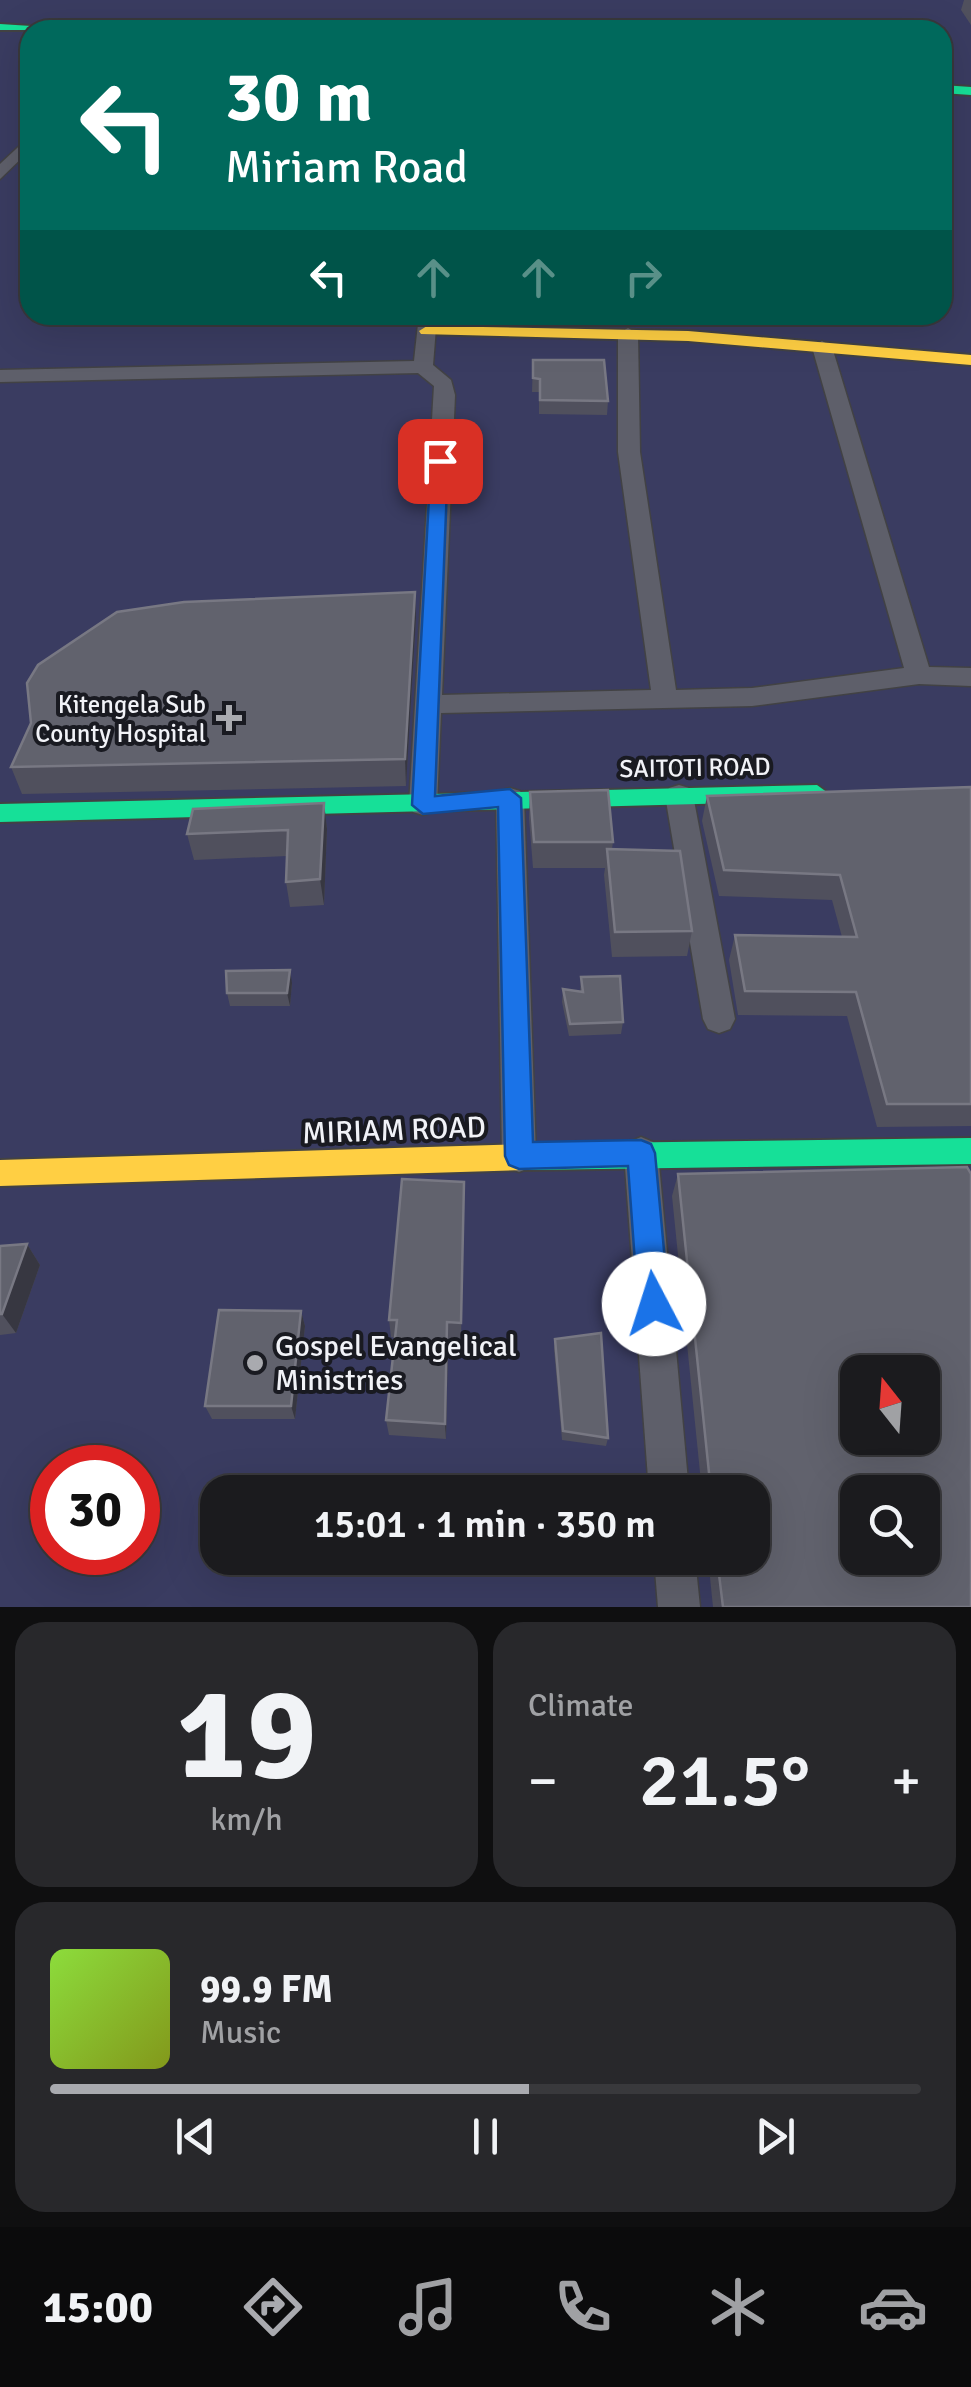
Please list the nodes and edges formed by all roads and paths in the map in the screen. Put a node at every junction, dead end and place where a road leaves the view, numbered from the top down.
1 (20, 152) edge
2 (0, 174) edge
3 (428, 325) edge
4 (464, 325) edge
5 (628, 334) junction
6 (822, 347) junction
7 (971, 360) edge
8 (424, 367) junction
9 (0, 376) edge
10 (918, 676) junction
11 (971, 677) edge
12 (666, 699) junction
13 (426, 704) junction
14 (835, 792) edge
15 (679, 795) junction
16 (510, 798) junction
17 (423, 805) junction
18 (0, 813) edge
19 (718, 1019) dead end
20 (641, 1153) junction
21 (519, 1156) junction
22 (968, 1162) edge
23 (0, 1173) edge
24 (669, 1475) edge
25 (676, 1575) edge
26 (679, 1607) edge

1 - 2 street
3 - 8 street
4 - 5 street
5 - 6 street
5 - 12 street
6 - 7 street
6 - 10 street
8 - 9 street
8 - 13 street
10 - 11 street
10 - 12 street
12 - 13 street
13 - 17 street
14 - 15 street, SAITOTI ROAD
15 - 16 street, SAITOTI ROAD
15 - 19 street
16 - 17 street, SAITOTI ROAD
16 - 21 street
17 - 18 street, SAITOTI ROAD
20 - 21 street, MIRIAM ROAD
20 - 22 street, MIRIAM ROAD
20 - 24 street
21 - 23 street, MIRIAM ROAD
25 - 26 street

